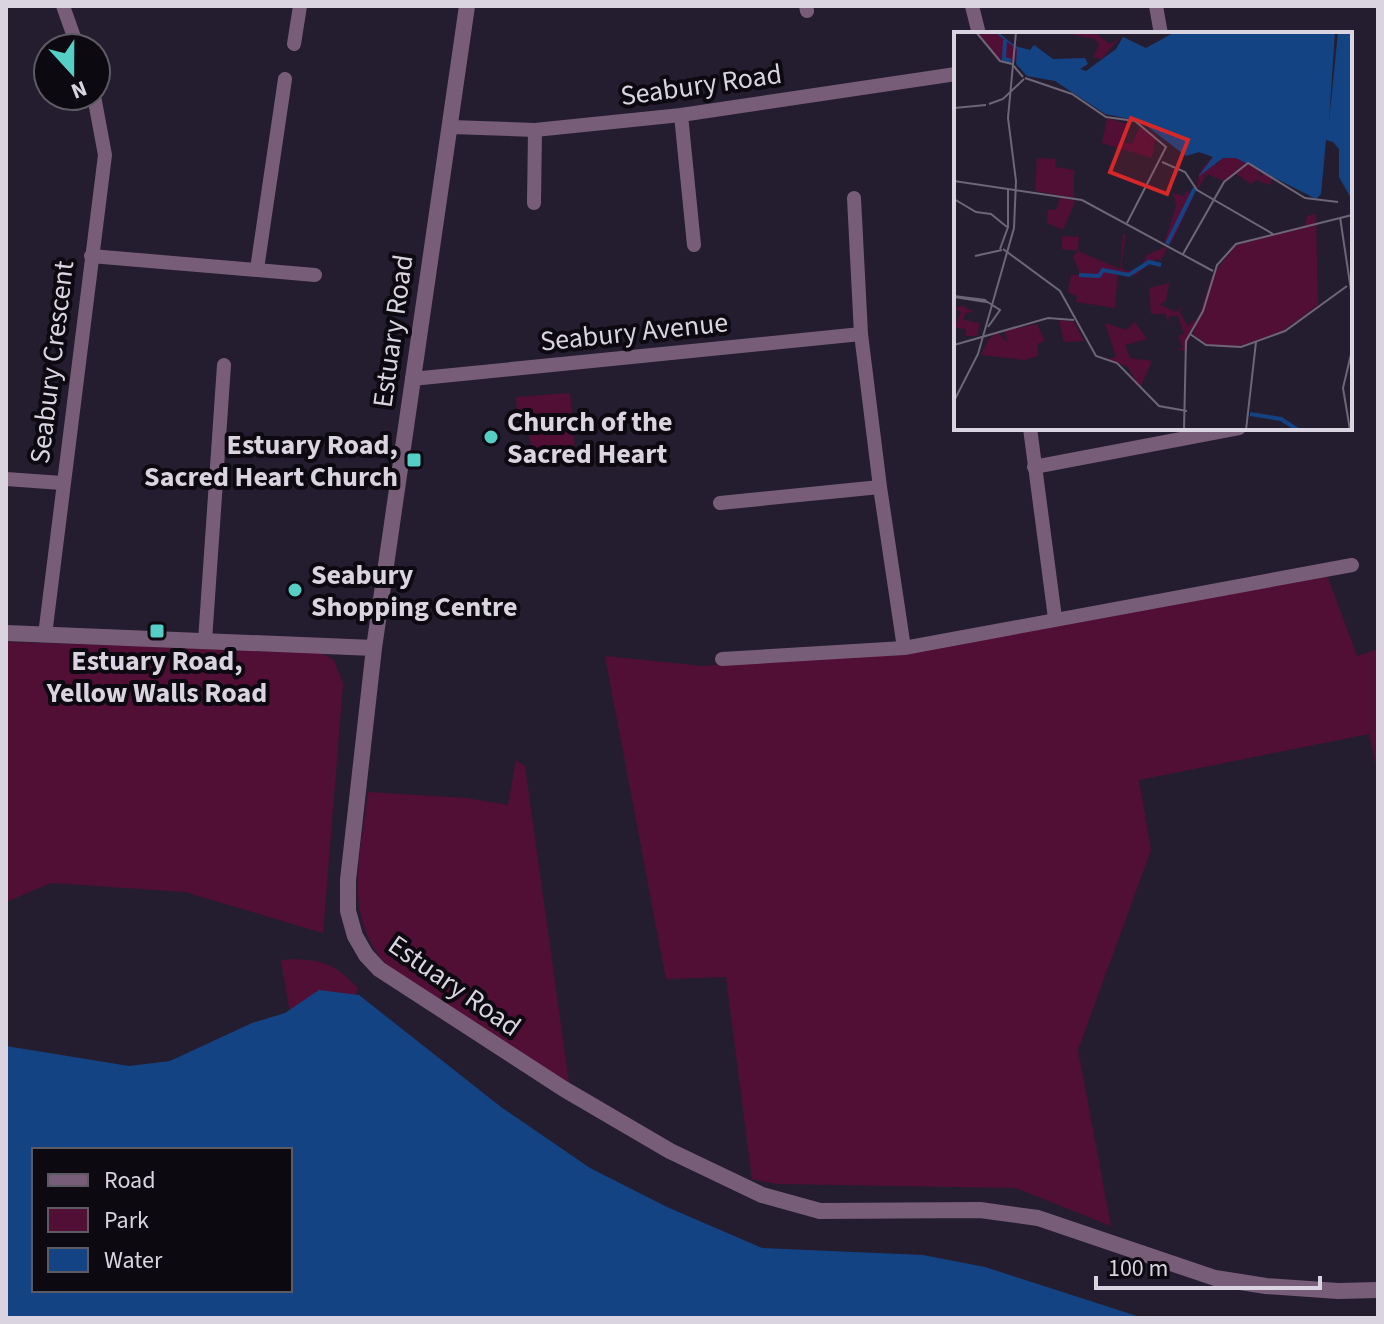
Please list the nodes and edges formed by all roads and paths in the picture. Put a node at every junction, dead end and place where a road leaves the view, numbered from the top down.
1 (63, 6) edge
2 (300, 6) edge
3 (467, 6) edge
4 (972, 6) edge
5 (1156, 6) edge
6 (72, 32) edge
7 (978, 32) edge
8 (1161, 32) edge
9 (294, 44) dead end
10 (954, 74) edge
11 (285, 79) dead end
12 (97, 112) edge
13 (681, 115) junction
14 (451, 127) junction
15 (535, 130) junction
16 (854, 198) dead end
17 (534, 203) dead end
18 (694, 245) dead end
19 (91, 256) junction
20 (257, 269) junction
21 (315, 275) dead end
22 (861, 334) junction
23 (224, 365) dead end
24 (412, 379) junction
25 (1030, 430) edge
26 (1228, 430) edge
27 (1034, 467) junction
28 (6, 479) edge
29 (62, 483) junction
30 (880, 487) junction
31 (720, 503) dead end
32 (1352, 565) dead end
33 (1055, 618) junction
34 (6, 633) edge
35 (45, 635) junction
36 (205, 641) junction
37 (374, 648) junction
38 (904, 648) junction
39 (722, 659) dead end
40 (1378, 1290) edge

1 - 6 street
2 - 9 street
3 - 14 street, Estuary Road
4 - 7 street
5 - 8 street
10 - 13 street, Seabury Road
11 - 20 street
12 - 19 street, Seabury Crescent
13 - 15 street, Seabury Road
13 - 18 street
14 - 15 street, Seabury Road
14 - 24 street, Estuary Road
15 - 17 street
16 - 22 street
19 - 20 street
19 - 29 street, Seabury Crescent
20 - 21 street
22 - 24 street, Seabury Avenue
22 - 30 street
23 - 36 street
24 - 37 street, Estuary Road
25 - 27 street
26 - 27 street
27 - 33 street
28 - 29 street
29 - 35 street, Seabury Crescent
30 - 31 street
30 - 38 street
32 - 33 street
33 - 38 street
34 - 35 street
35 - 36 street
36 - 37 street
37 - 40 street, Estuary Road
38 - 39 street

